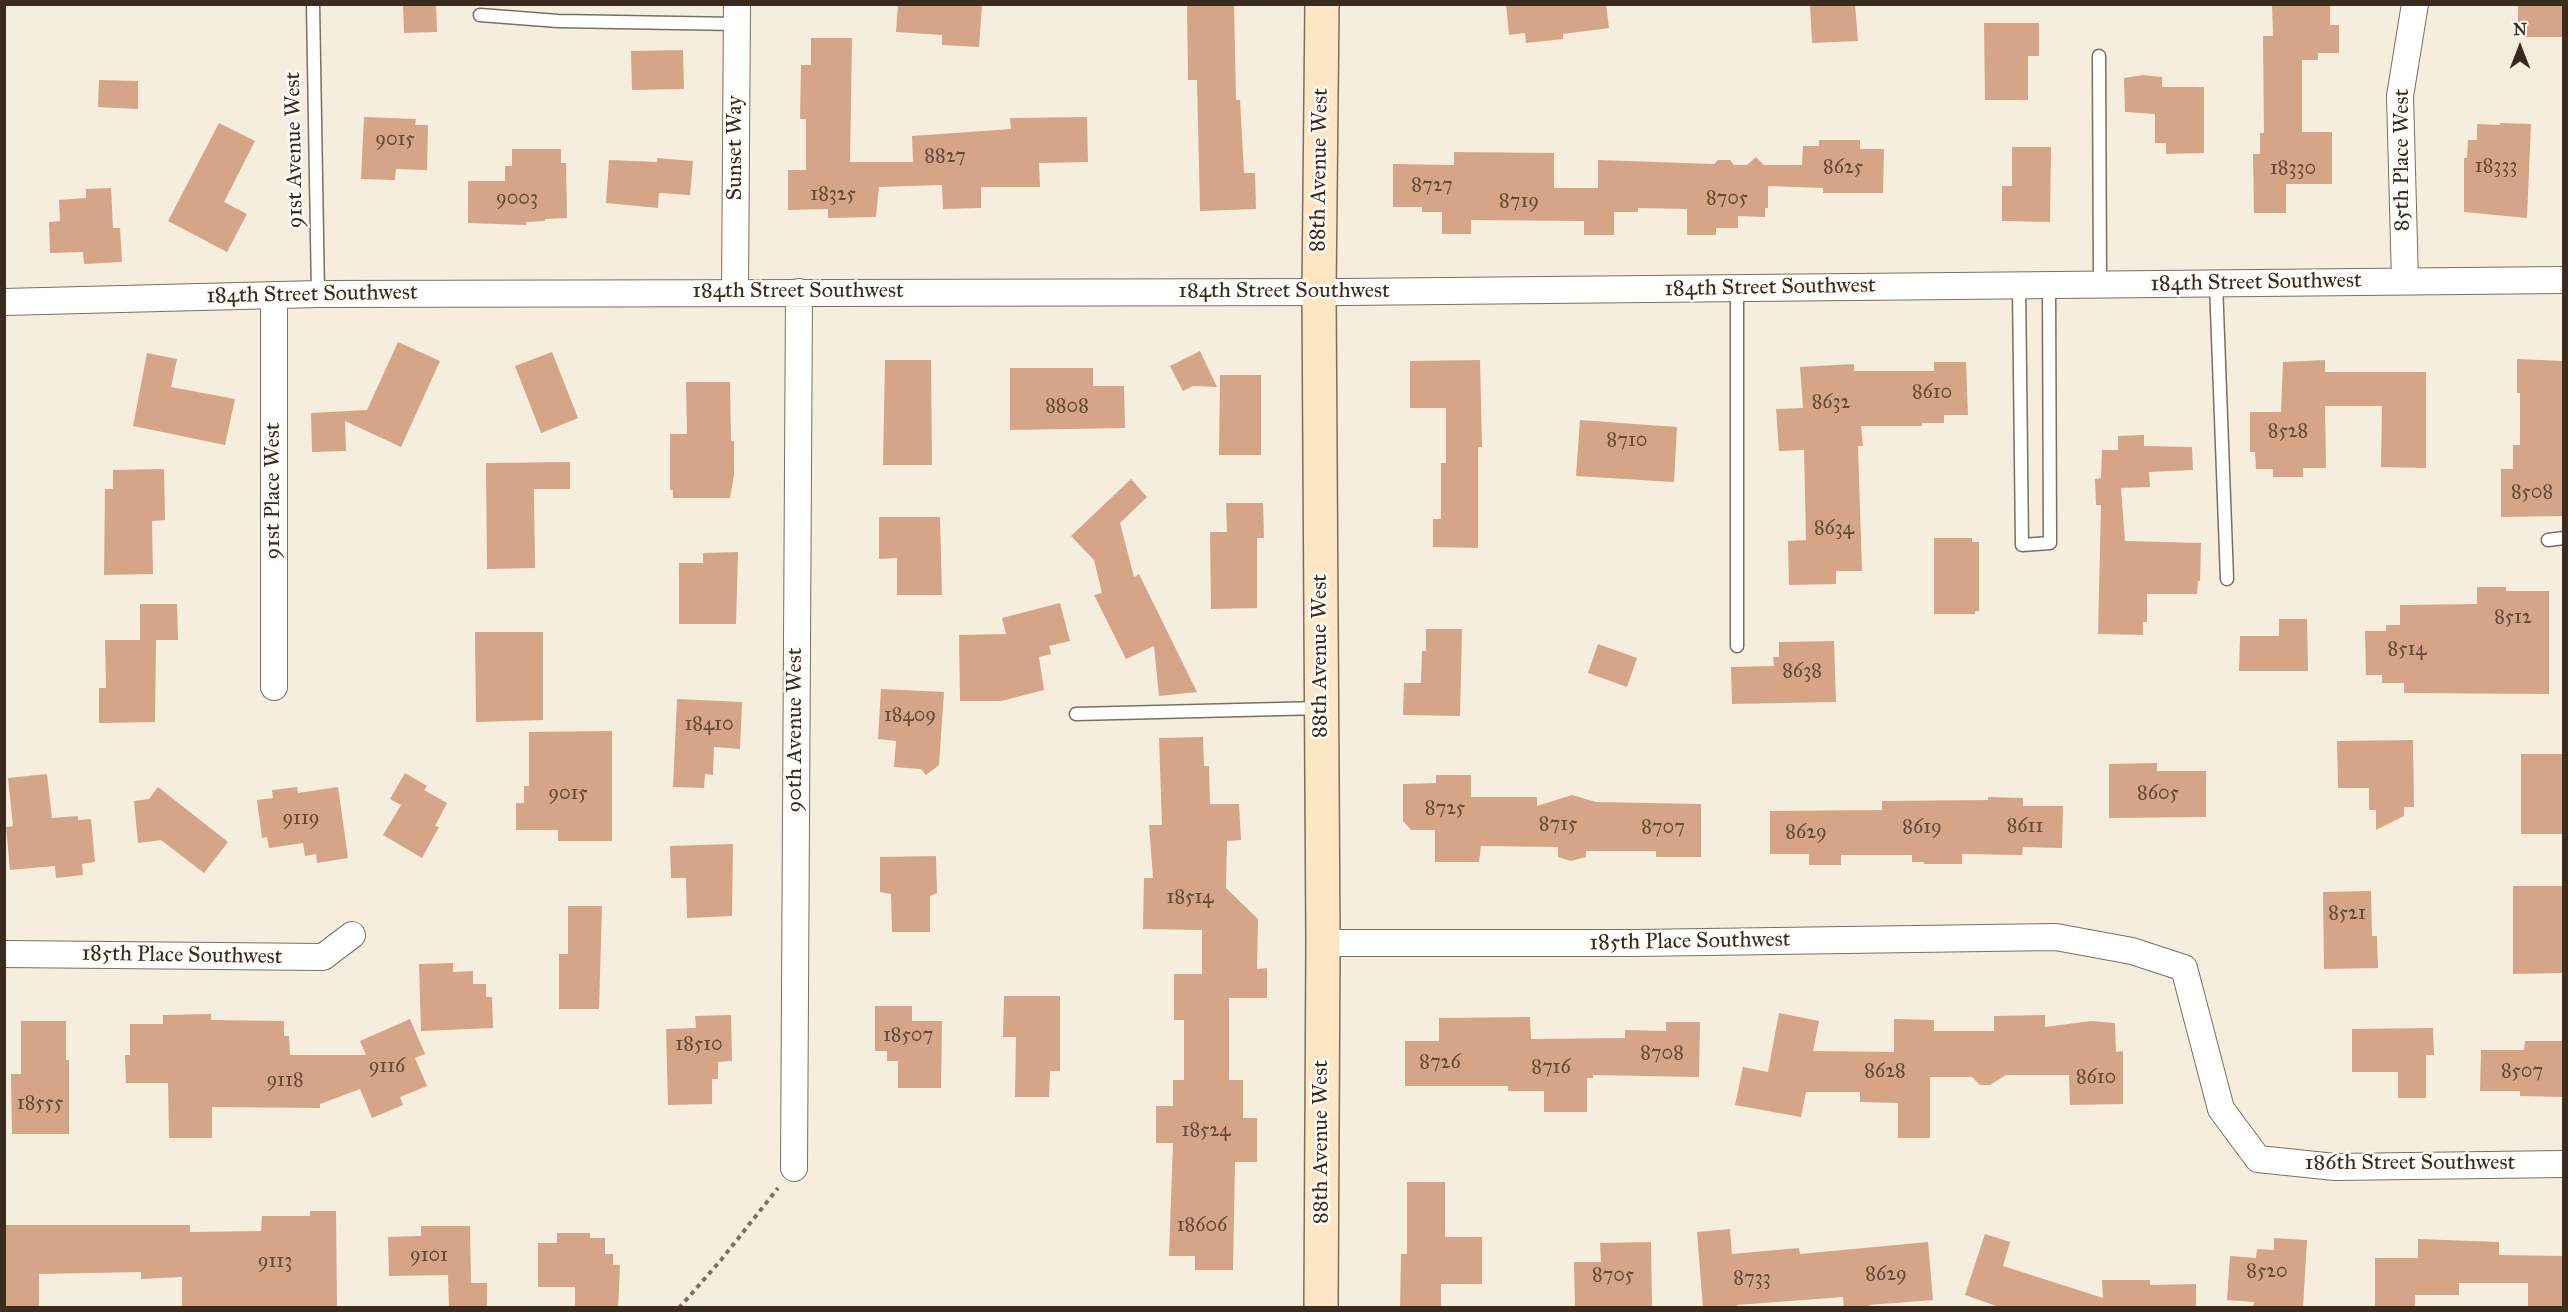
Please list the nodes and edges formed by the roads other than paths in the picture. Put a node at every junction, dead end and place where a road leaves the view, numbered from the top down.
1 (313, 4) edge
2 (1322, 4) edge
3 (2415, 4) edge
4 (737, 14) edge
5 (480, 15) dead end
6 (2099, 56) dead end
7 (2564, 280) edge
8 (2405, 281) junction
9 (2216, 283) junction
10 (2019, 285) junction
11 (2049, 285) junction
12 (2100, 285) junction
13 (1737, 288) junction
14 (735, 292) junction
15 (799, 292) junction
16 (1319, 292) junction
17 (318, 294) junction
18 (274, 295) junction
19 (4, 302) edge
20 (2564, 538) edge
21 (2548, 540) dead end
22 (2227, 579) dead end
23 (1737, 646) dead end
24 (274, 687) dead end
25 (1322, 708) junction
26 (1076, 714) dead end
27 (352, 935) dead end
28 (1323, 943) junction
29 (4, 954) edge
30 (2258, 1160) joint
31 (2564, 1164) edge
32 (794, 1168) road end
33 (1321, 1308) edge

1 - 17 lane, 91st Avenue West
2 - 16 street, 88th Avenue West
3 - 8 street, 85th Place West
4 - 5 lane
4 - 14 street, Sunset Way
6 - 12 lane
7 - 8 street, 184th Street Southwest
8 - 9 street, 184th Street Southwest
9 - 12 street, 184th Street Southwest
9 - 22 lane
10 - 11 street, 184th Street Southwest
10 - 11 lane
10 - 13 street, 184th Street Southwest
11 - 12 street, 184th Street Southwest
13 - 16 street, 184th Street Southwest
13 - 23 lane
14 - 15 street, 184th Street Southwest
14 - 17 street, 184th Street Southwest
15 - 16 street, 184th Street Southwest
15 - 32 street, 90th Avenue West
16 - 25 street, 88th Avenue West
17 - 18 street, 184th Street Southwest
18 - 19 street, 184th Street Southwest
18 - 24 street, 91st Place West
20 - 21 lane
25 - 26 lane
25 - 28 street, 88th Avenue West
27 - 29 street, 185th Place Southwest
28 - 30 street, 185th Place Southwest
28 - 33 street, 88th Avenue West
30 - 31 street, 186th Street Southwest

